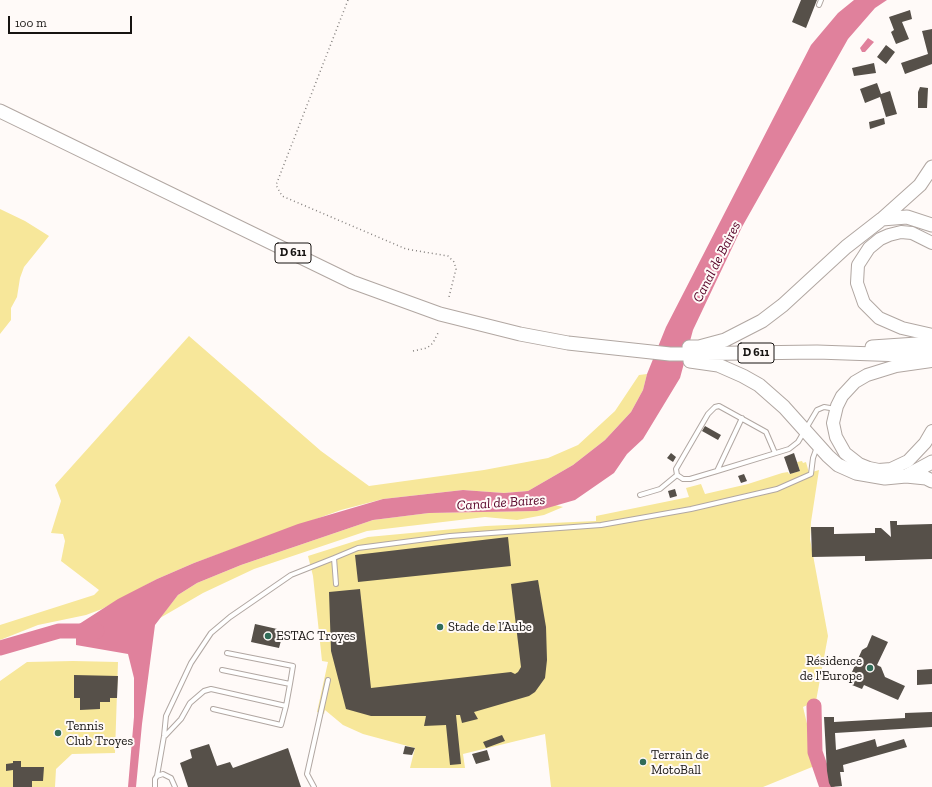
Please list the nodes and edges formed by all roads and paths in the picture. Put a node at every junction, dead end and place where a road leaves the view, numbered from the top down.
1 (348, 0) edge
2 (821, 0) edge
3 (820, 5) dead end
4 (0, 111) edge
5 (932, 167) edge
6 (882, 218) junction
7 (932, 225) edge
8 (932, 243) edge
9 (449, 297) dead end
10 (438, 333) dead end
11 (932, 335) edge
12 (932, 342) edge
13 (646, 349) junction
14 (414, 351) dead end
15 (816, 352) junction
16 (696, 354) junction
17 (932, 356) edge
18 (932, 361) edge
19 (836, 409) junction
20 (742, 418) junction
21 (805, 431) junction
22 (932, 431) edge
23 (817, 445) junction
24 (774, 453) junction
25 (932, 462) edge
26 (717, 471) junction
27 (677, 475) junction
28 (906, 476) junction
29 (932, 481) edge
30 (640, 495) dead end
31 (334, 558) junction
32 (336, 584) dead end
33 (227, 653) dead end
34 (222, 670) dead end
35 (328, 680) dead end
36 (290, 684) junction
37 (286, 706) junction
38 (213, 709) dead end
39 (164, 736) junction
40 (157, 776) junction
41 (155, 787) edge
42 (175, 787) edge
43 (314, 787) edge

1 - 9 path
2 - 3 lane
4 - 13 highway, D 611
5 - 6 highway
6 - 7 highway
6 - 16 highway
8 - 11 main road
10 - 14 path
12 - 15 highway, D 611
13 - 16 highway
13 - 16 highway
15 - 16 highway, D 611
15 - 17 highway, D 611
16 - 21 highway
18 - 19 main road
19 - 21 lane
19 - 22 main road
20 - 24 lane
20 - 26 lane
20 - 27 lane
21 - 23 highway
21 - 24 lane
23 - 28 highway
23 - 31 lane
24 - 26 lane
25 - 28 highway
26 - 27 lane
27 - 30 lane
28 - 29 highway
31 - 32 lane
31 - 39 lane
33 - 36 lane
34 - 36 lane
35 - 43 lane
36 - 37 lane
37 - 38 lane
37 - 39 lane
39 - 40 lane
40 - 41 lane
40 - 42 lane

